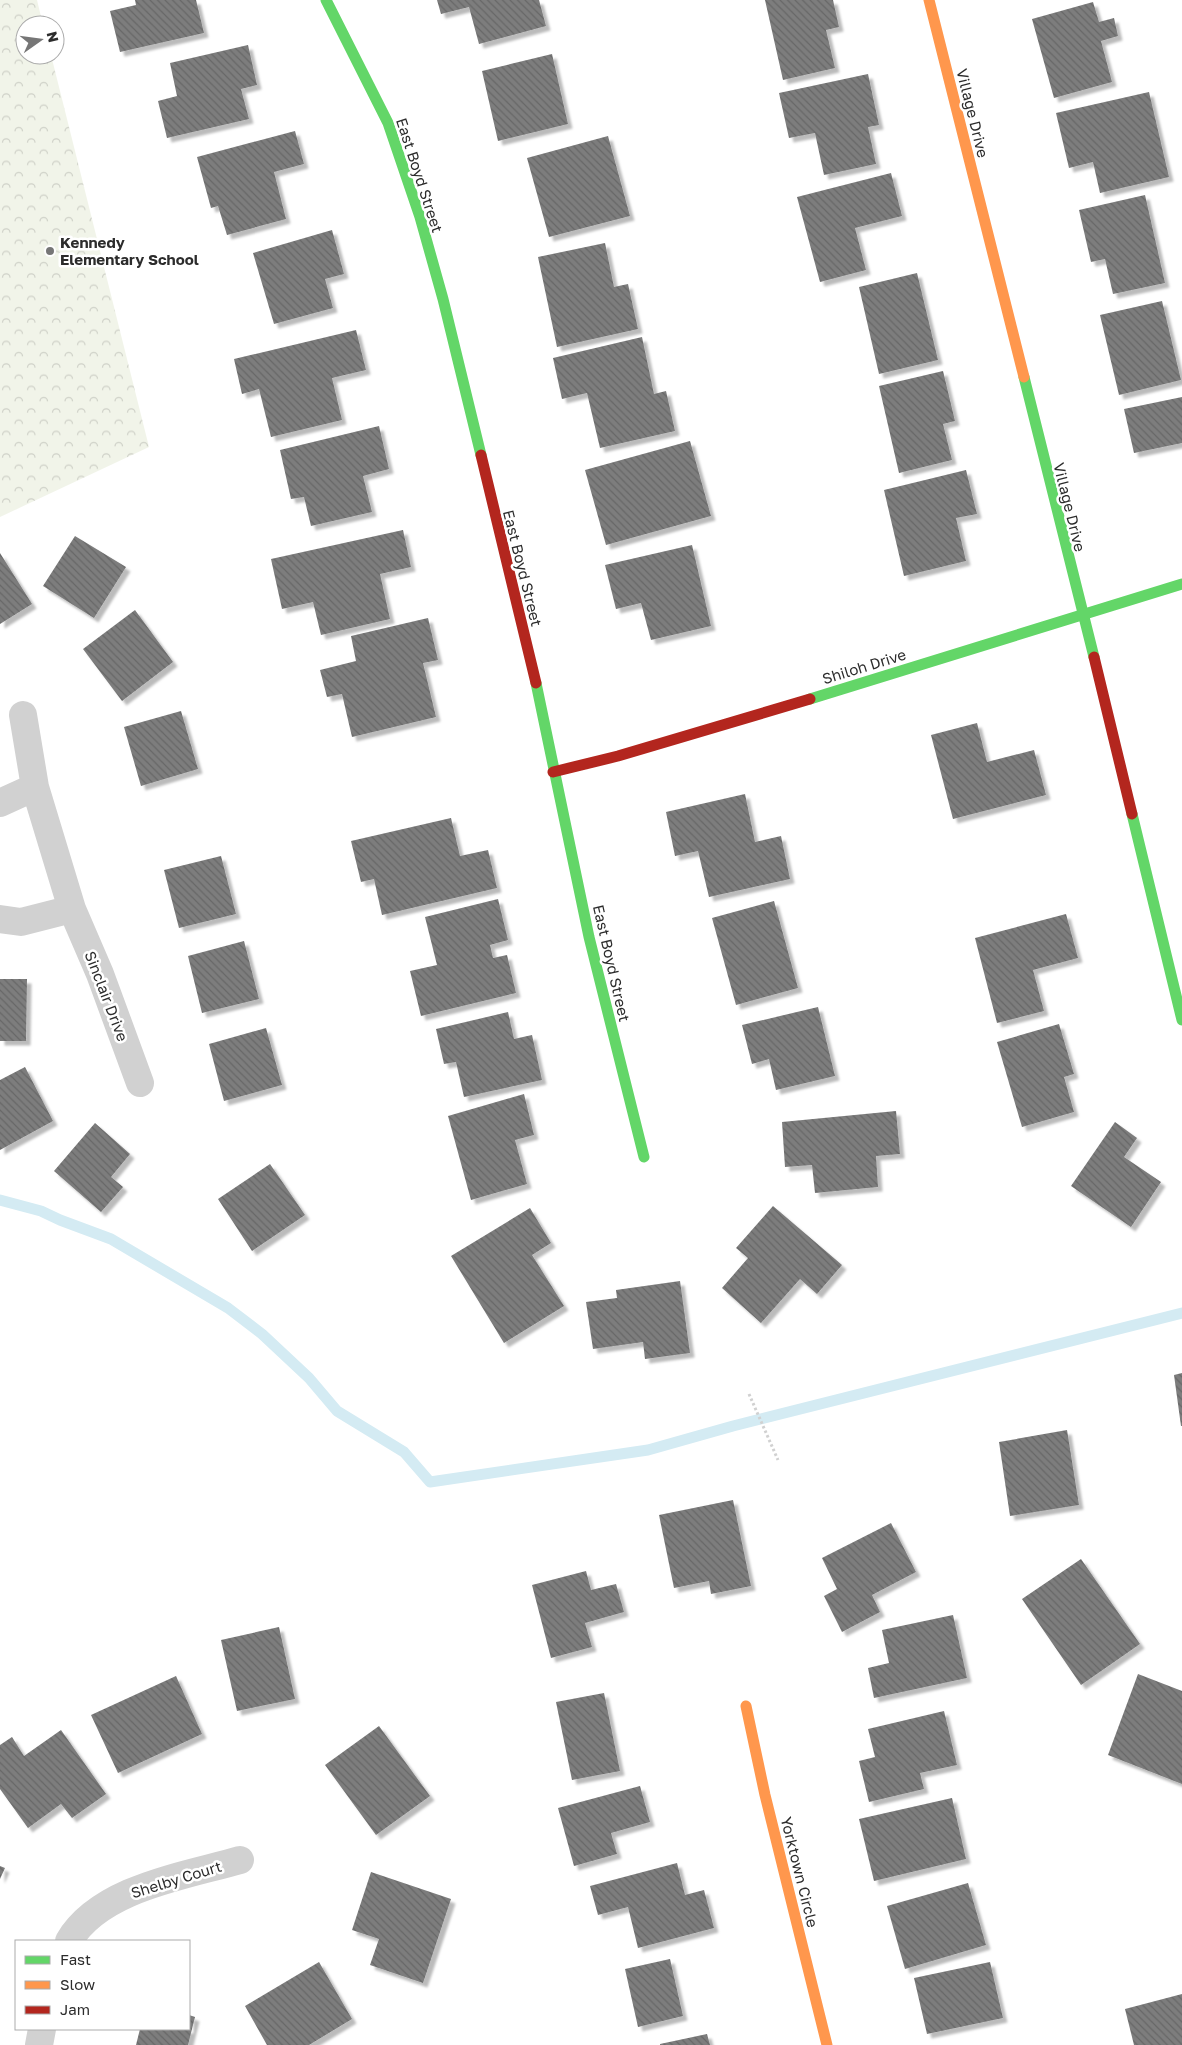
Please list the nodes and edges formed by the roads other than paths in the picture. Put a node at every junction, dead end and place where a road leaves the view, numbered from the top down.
1 (326, 0) edge
2 (929, 0) edge
3 (1182, 584) edge
4 (1082, 615) junction
5 (23, 716) dead end
6 (553, 772) junction
7 (35, 787) junction
8 (0, 803) edge
9 (72, 909) junction
10 (0, 919) edge
11 (1182, 1020) edge
12 (140, 1083) dead end
13 (644, 1157) dead end
14 (746, 1706) dead end
15 (240, 1860) dead end
16 (70, 1940) edge
17 (42, 2030) edge
18 (39, 2045) edge
19 (828, 2045) edge

1 - 6 street, East Boyd Street
2 - 4 street, Village Drive
3 - 4 street, Shiloh Drive
4 - 6 street, Shiloh Drive
4 - 11 street, Village Drive
5 - 7 street, Sinclair Drive
6 - 13 street, East Boyd Street
7 - 8 street
7 - 9 street, Sinclair Drive
9 - 10 street
9 - 12 street, Sinclair Drive
14 - 19 street, Yorktown Circle
15 - 16 street, Shelby Court
17 - 18 street

